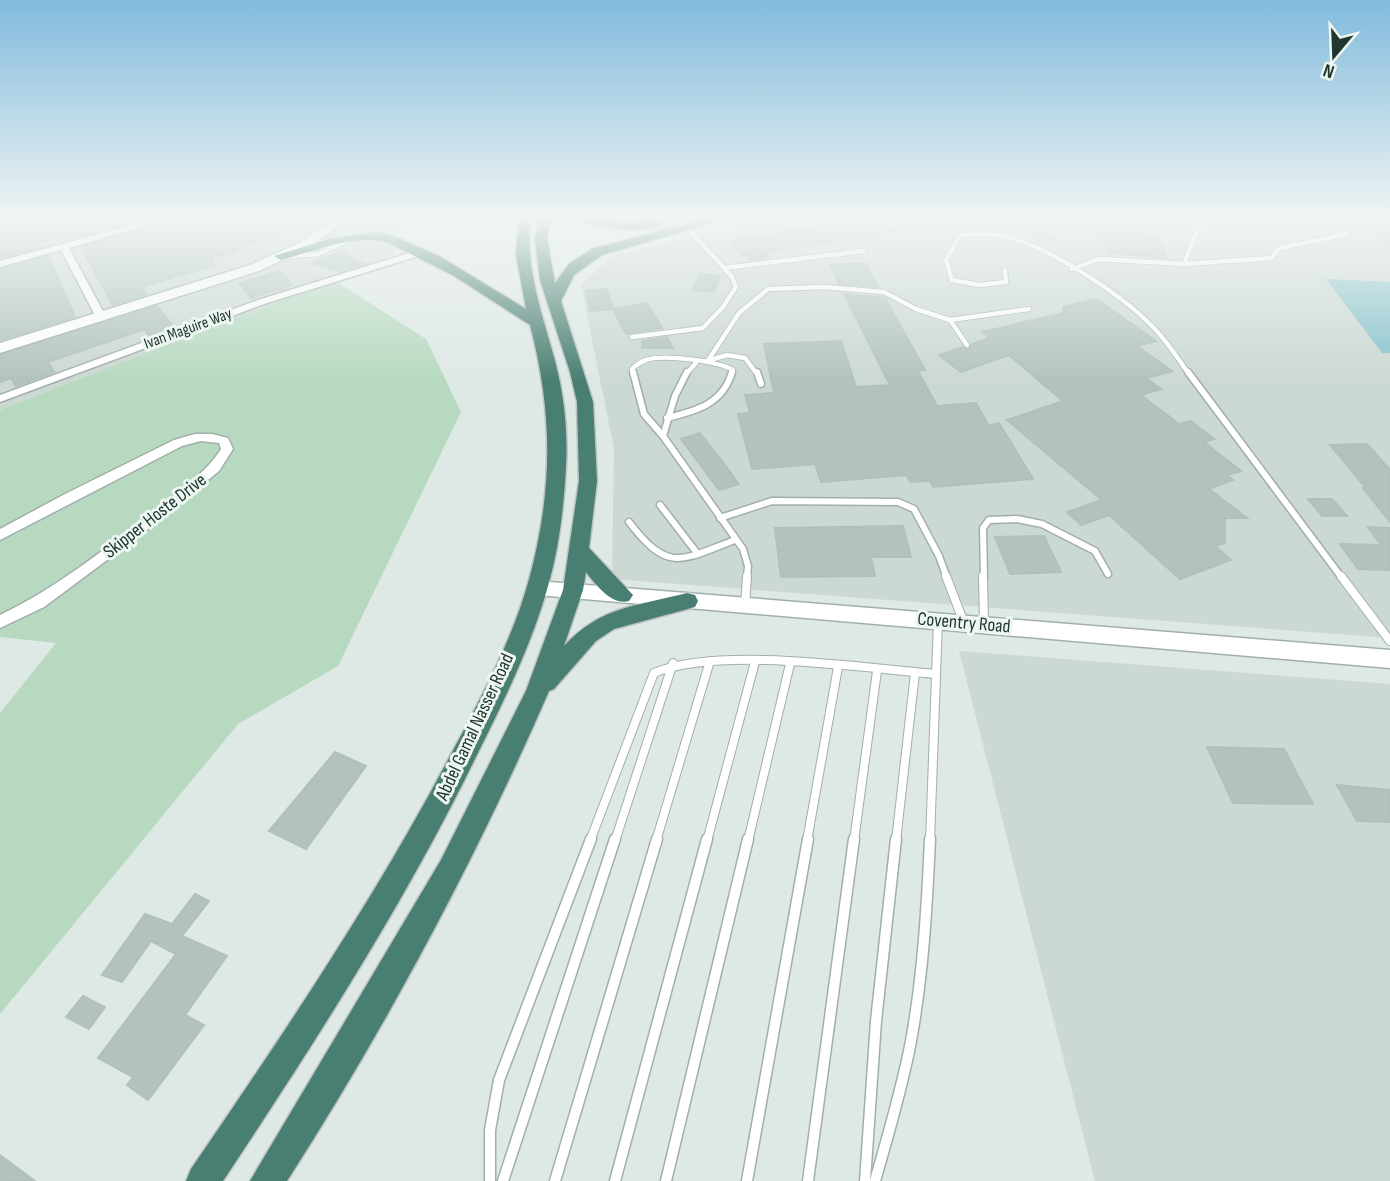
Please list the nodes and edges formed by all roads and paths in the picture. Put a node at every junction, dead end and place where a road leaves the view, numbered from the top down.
1 (76, 271) edge
2 (216, 271) edge
3 (243, 271) edge
4 (361, 271) edge
5 (451, 271) edge
6 (527, 271) edge
7 (548, 271) edge
8 (569, 271) edge
9 (726, 271) edge
10 (949, 271) edge
11 (1005, 271) edge
12 (1077, 271) edge
13 (554, 302) junction
14 (1029, 309) dead end
15 (98, 313) junction
16 (950, 320) junction
17 (538, 324) junction
18 (632, 337) dead end
19 (0, 338) edge
20 (967, 345) dead end
21 (0, 348) edge
22 (707, 362) junction
23 (696, 363) junction
24 (761, 384) dead end
25 (0, 399) edge
26 (667, 418) junction
27 (663, 436) junction
28 (660, 505) dead end
29 (720, 518) junction
30 (629, 522) dead end
31 (0, 535) edge
32 (735, 540) junction
33 (579, 550) junction
34 (697, 553) junction
35 (1108, 574) dead end
36 (537, 588) junction
37 (573, 590) junction
38 (622, 595) junction
39 (687, 601) junction
40 (745, 606) junction
41 (937, 621) junction
42 (0, 622) edge
43 (974, 624) junction
44 (1390, 641) edge
45 (1390, 659) edge
46 (710, 661) junction
47 (755, 662) junction
48 (673, 663) junction
49 (790, 664) junction
50 (838, 667) junction
51 (877, 671) junction
52 (915, 673) junction
53 (936, 674) junction
54 (537, 692) junction
55 (202, 1181) edge
56 (267, 1181) edge
57 (489, 1181) edge
58 (503, 1181) edge
59 (555, 1181) edge
60 (615, 1181) edge
61 (666, 1181) edge
62 (747, 1181) edge
63 (808, 1181) edge
64 (865, 1181) edge
65 (875, 1181) edge

1 - 15 street
2 - 15 main road
3 - 15 main road
4 - 25 street, Ivan Maguire Way
5 - 17 highway
6 - 17 highway, Abdel Gamal Nasser Road
7 - 13 highway, Abdel Gamal Nasser Road
8 - 13 highway
9 - 18 lane
10 - 11 lane
12 - 44 lane
13 - 33 highway, Abdel Gamal Nasser Road
14 - 16 lane
15 - 19 main road
15 - 21 main road
16 - 20 lane
16 - 22 lane
17 - 36 highway, Abdel Gamal Nasser Road
22 - 23 lane
22 - 24 lane
22 - 26 lane
23 - 26 lane
23 - 27 lane
26 - 27 lane
27 - 29 lane
28 - 34 lane
29 - 32 lane
29 - 43 lane
30 - 34 lane
31 - 42 street, Skipper Hoste Drive
32 - 34 lane
32 - 40 lane
33 - 37 highway, Abdel Gamal Nasser Road
33 - 38 highway
35 - 43 lane
36 - 37 street, Coventry Road
36 - 55 highway, Abdel Gamal Nasser Road
37 - 38 street, Coventry Road
37 - 54 highway, Abdel Gamal Nasser Road
38 - 39 street, Coventry Road
39 - 40 street, Coventry Road
39 - 54 highway
40 - 41 street, Coventry Road
41 - 43 street, Coventry Road
41 - 53 lane
43 - 45 street, Coventry Road
46 - 47 lane
46 - 48 lane
46 - 59 lane
47 - 49 lane
47 - 60 lane
48 - 57 lane
48 - 58 lane
49 - 50 lane
49 - 61 lane
50 - 51 lane
50 - 62 lane
51 - 52 lane
51 - 63 lane
52 - 53 lane
52 - 64 lane
53 - 65 lane
54 - 56 highway, Abdel Gamal Nasser Road

